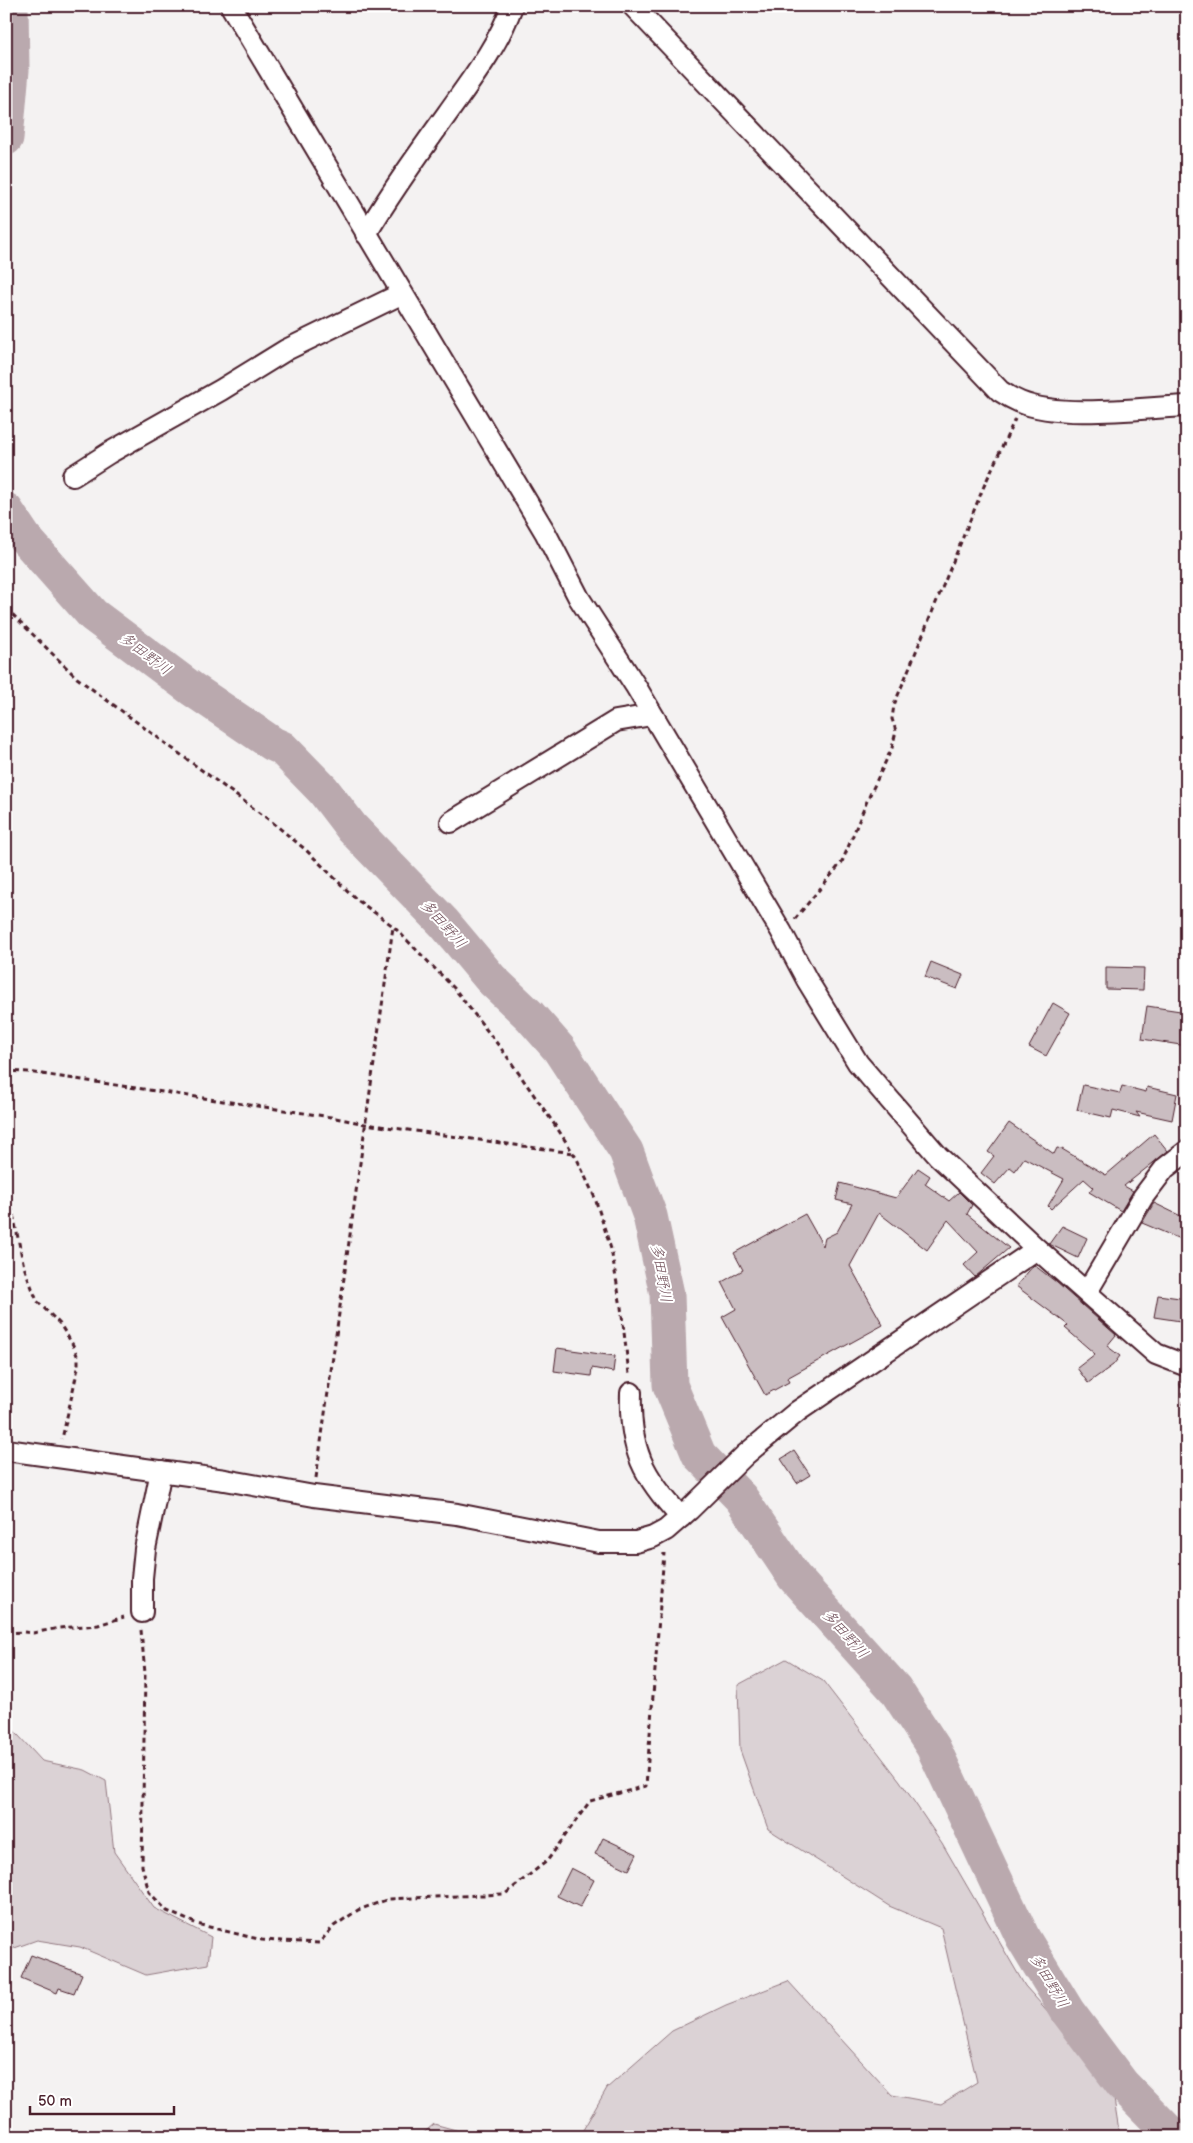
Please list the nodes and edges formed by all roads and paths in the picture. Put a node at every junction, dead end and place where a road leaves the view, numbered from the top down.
1 (231, 6) edge
2 (512, 6) edge
3 (633, 6) edge
4 (366, 234) junction
5 (401, 294) junction
6 (1021, 403) junction
7 (1187, 406) edge
8 (73, 476) dead end
9 (6, 608) edge
10 (652, 715) junction
11 (451, 822) dead end
12 (393, 926) junction
13 (781, 931) junction
14 (6, 1071) edge
15 (365, 1124) junction
16 (1187, 1151) edge
17 (573, 1153) junction
18 (6, 1180) edge
19 (1037, 1249) junction
20 (1087, 1292) junction
21 (1185, 1366) edge
22 (631, 1393) joint
23 (1187, 1431) edge
24 (6, 1450) edge
25 (58, 1458) junction
26 (162, 1471) junction
27 (314, 1496) junction
28 (679, 1519) junction
29 (142, 1612) junction
30 (6, 1633) edge

1 - 4 street
2 - 4 street
3 - 6 street
4 - 5 street
5 - 8 street
5 - 10 street
6 - 7 street
6 - 13 path
9 - 12 path
10 - 11 street
10 - 13 street
12 - 15 path
12 - 17 path
13 - 19 street
14 - 15 path
15 - 17 path
15 - 27 path
16 - 20 street
17 - 22 path
18 - 25 path
19 - 20 street
19 - 28 street
20 - 21 street
21 - 23 path
22 - 28 street
24 - 25 street
25 - 26 street
26 - 27 street
26 - 29 street
27 - 28 street
28 - 29 path
29 - 30 path

